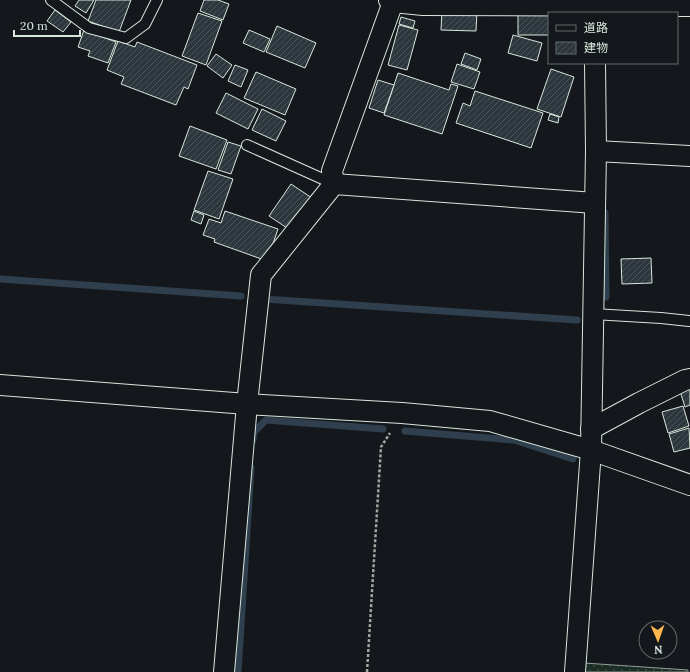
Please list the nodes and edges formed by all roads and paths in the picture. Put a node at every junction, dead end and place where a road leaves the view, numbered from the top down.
1 (51, 0) edge
2 (157, 0) edge
3 (391, 1) edge
4 (594, 6) edge
5 (690, 6) edge
6 (595, 64) edge
7 (247, 145) dead end
8 (596, 151) junction
9 (690, 156) edge
10 (334, 184) junction
11 (595, 203) junction
12 (593, 314) junction
13 (689, 321) edge
14 (690, 379) edge
15 (0, 385) edge
16 (246, 404) junction
17 (402, 414) junction
18 (591, 429) junction
19 (591, 450) junction
20 (690, 485) edge
21 (224, 672) edge
22 (367, 672) edge
23 (575, 672) edge

1 - 2 lane
3 - 4 street
3 - 10 street
4 - 5 street
6 - 8 street
7 - 10 lane
8 - 9 street
8 - 11 street
10 - 11 street
10 - 16 street
11 - 12 street
12 - 13 lane
12 - 18 street
14 - 18 street
15 - 16 street
16 - 17 street
16 - 21 street
17 - 19 street
17 - 22 path
18 - 19 street
19 - 20 street
19 - 23 street

